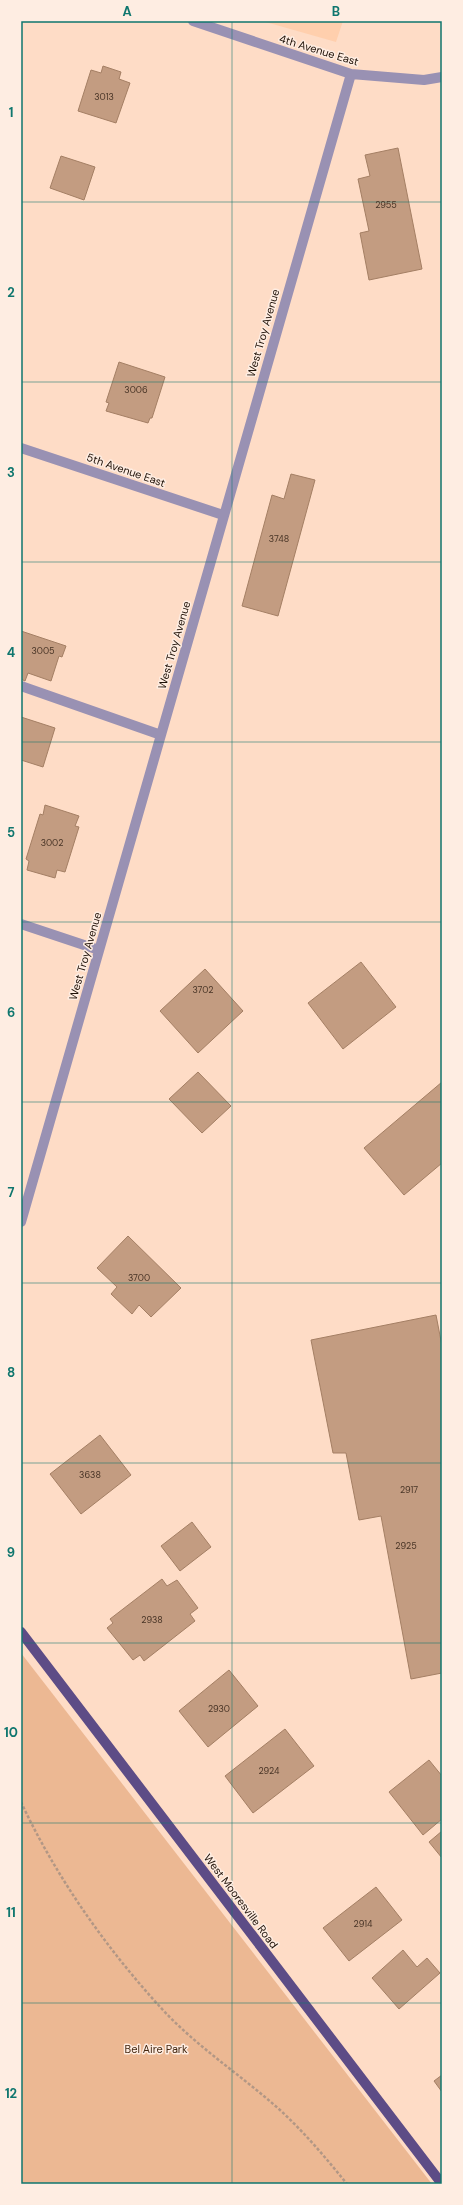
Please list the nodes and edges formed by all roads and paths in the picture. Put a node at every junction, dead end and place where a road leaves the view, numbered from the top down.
1 (193, 21) edge
2 (351, 74) junction
3 (442, 77) edge
4 (21, 448) edge
5 (223, 515) junction
6 (21, 686) edge
7 (161, 734) junction
8 (21, 924) edge
9 (99, 950) junction
10 (21, 1222) edge
11 (21, 1632) edge
12 (21, 1802) edge
13 (347, 2184) edge
14 (442, 2184) edge

1 - 2 street, 4th Avenue East
2 - 3 street, 4th Avenue East
2 - 5 street, West Troy Avenue
4 - 5 street, 5th Avenue East
5 - 7 street, West Troy Avenue
6 - 7 street
7 - 9 street, West Troy Avenue
8 - 9 street
9 - 10 street, West Troy Avenue
11 - 14 main road, West Mooresville Road
12 - 13 path

